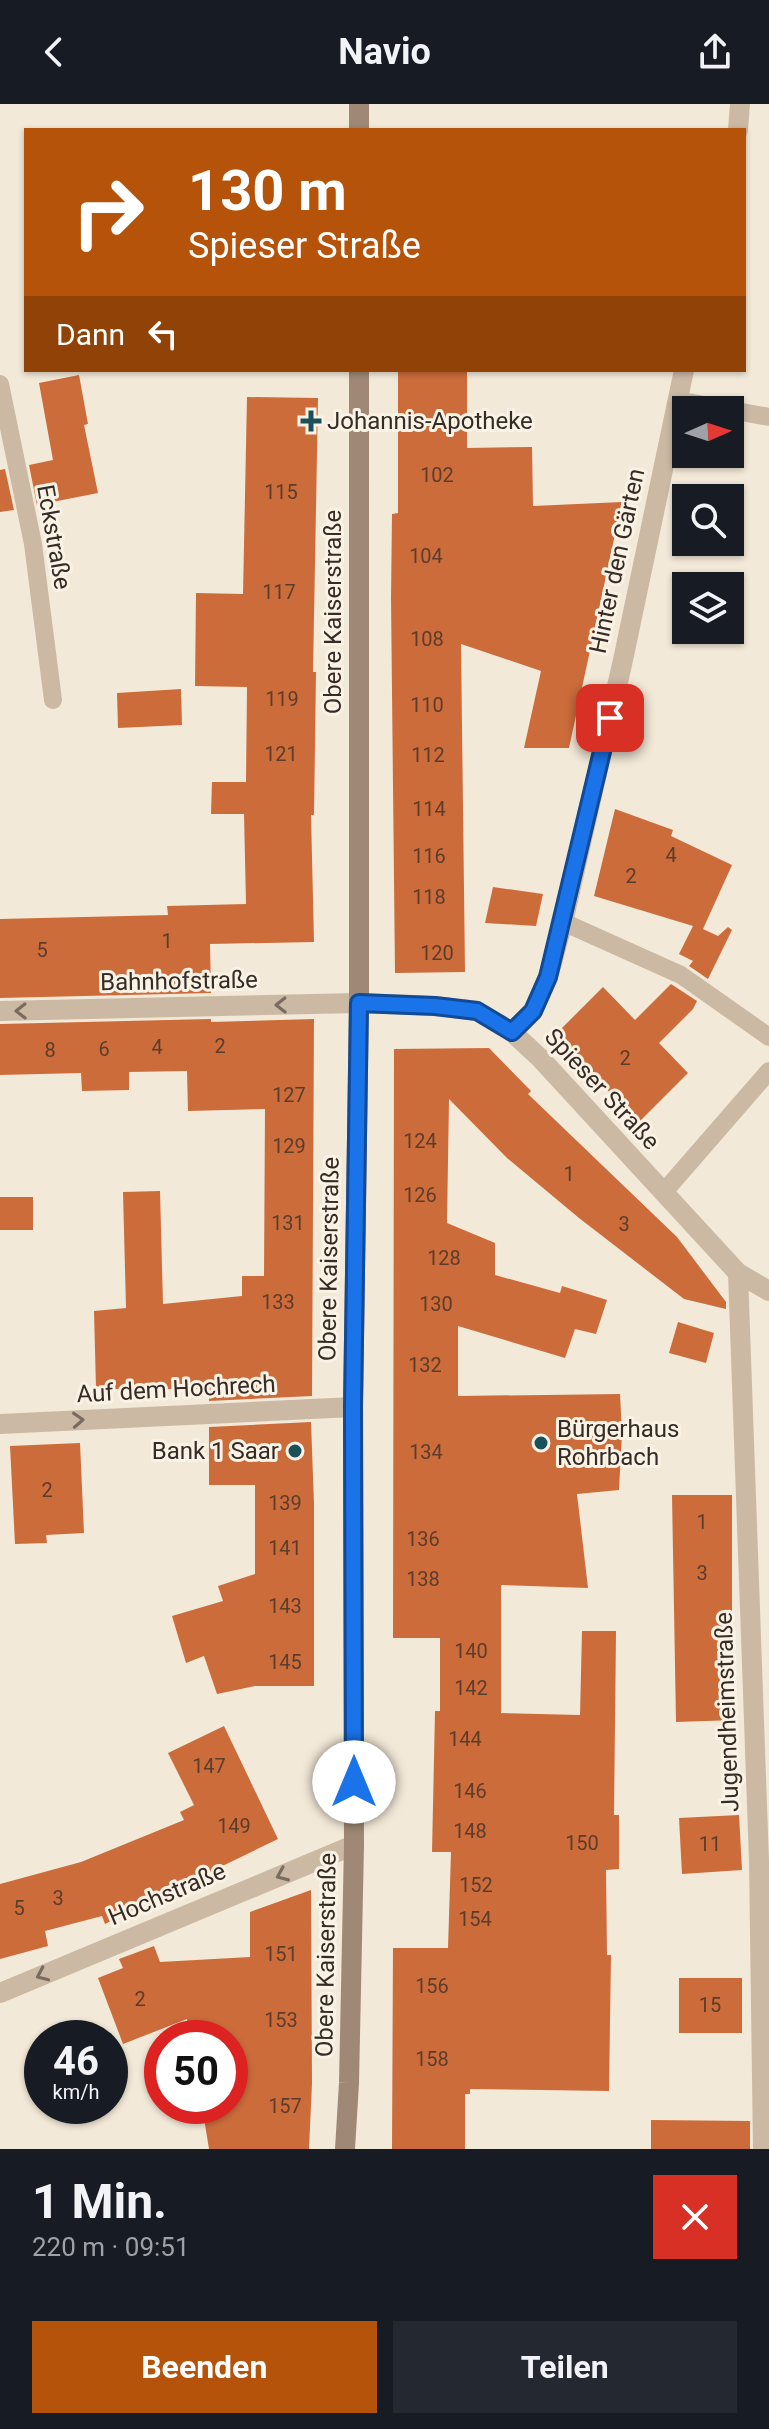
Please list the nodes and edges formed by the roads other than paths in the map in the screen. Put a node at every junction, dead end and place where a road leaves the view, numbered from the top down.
1 (359, 104) edge
2 (740, 104) edge
3 (359, 128) edge
4 (738, 128) edge
5 (359, 372) edge
6 (684, 372) edge
7 (0, 384) edge
8 (678, 396) edge
9 (744, 412) edge
10 (769, 417) edge
11 (672, 424) edge
12 (53, 700) dead end
13 (563, 922) junction
14 (359, 1003) junction
15 (0, 1011) edge
16 (512, 1032) junction
17 (769, 1037) edge
18 (769, 1071) edge
19 (663, 1193) junction
20 (738, 1273) junction
21 (769, 1291) edge
22 (353, 1407) junction
23 (0, 1424) edge
24 (762, 1727) edge
25 (354, 1845) junction
26 (0, 1993) edge
27 (345, 2149) edge
28 (763, 2149) edge

1 - 3 main road
2 - 4 street
5 - 14 main road, Obere Kaiserstraße
6 - 8 street, Hinter den Gärten
7 - 12 lane, Eckstraße
9 - 10 lane
11 - 13 street, Hinter den Gärten
13 - 16 street, Hinter den Gärten
13 - 17 lane
14 -> 15 street, Bahnhofstraße
14 - 16 street, Spieser Straße
14 - 22 main road, Obere Kaiserstraße
16 - 19 street, Spieser Straße
18 - 19 lane
19 - 20 street, Spieser Straße
20 - 21 street, Spieser Straße
20 - 24 street, Jugendheimstraße
23 -> 22 street, Auf dem Hochrech
22 - 25 main road, Obere Kaiserstraße
24 - 28 street, Jugendheimstraße
25 -> 26 street, Hochstraße
25 - 27 main road, Obere Kaiserstraße

